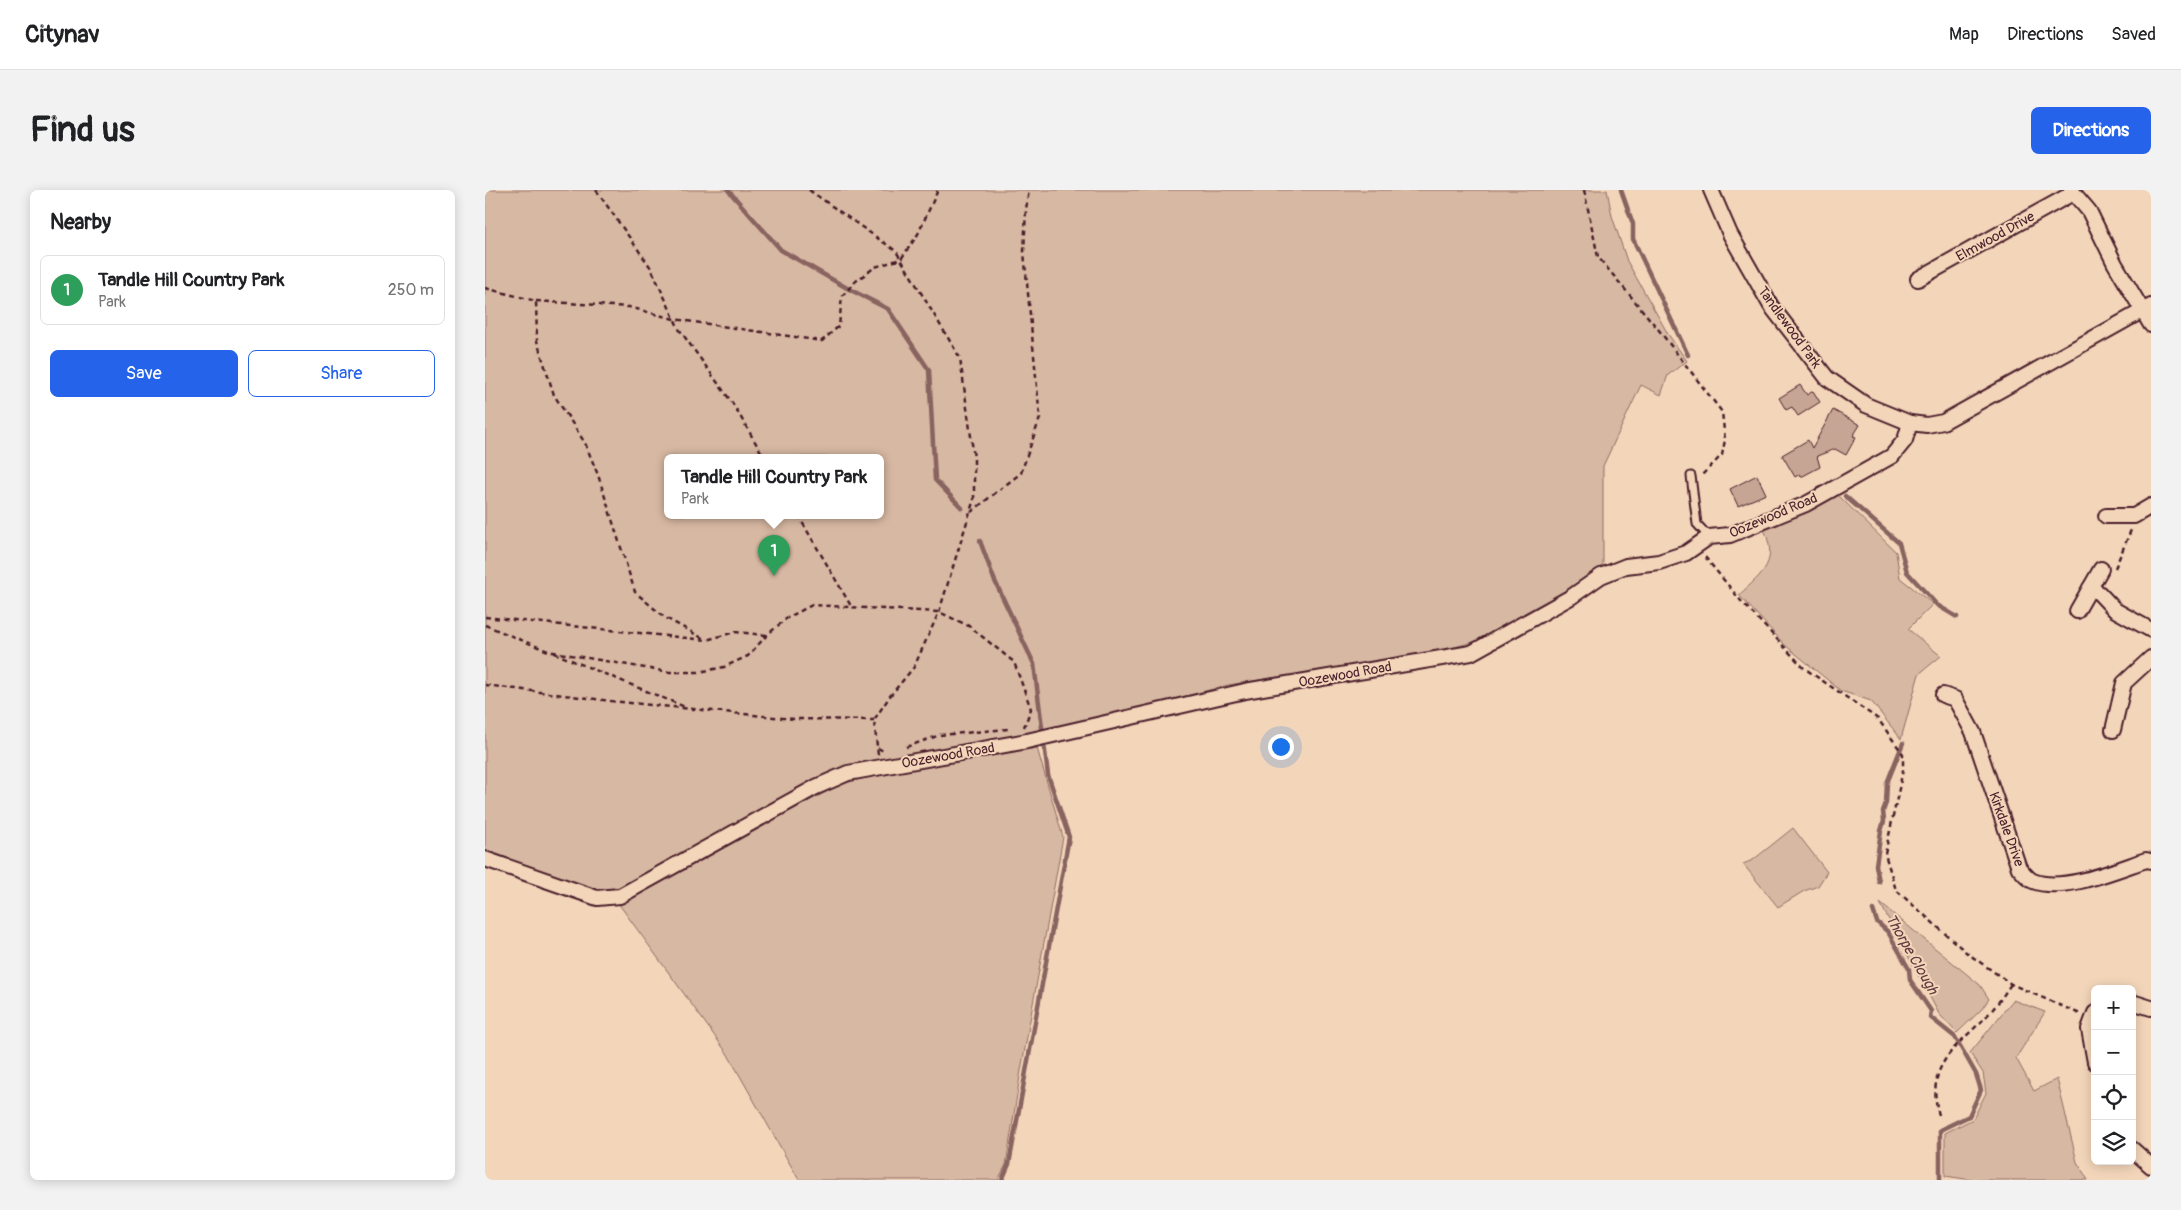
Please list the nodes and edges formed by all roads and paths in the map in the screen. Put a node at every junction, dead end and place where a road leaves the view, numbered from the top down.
1 (596, 190) edge
2 (809, 190) edge
3 (938, 190) edge
4 (1029, 190) edge
5 (1584, 190) edge
6 (1711, 190) edge
7 (2072, 192) edge
8 (901, 259) junction
9 (1917, 279) dead end
10 (485, 288) edge
11 (536, 301) junction
12 (2147, 308) edge
13 (674, 319) junction
14 (2151, 324) edge
15 (1910, 424) junction
16 (762, 454) edge
17 (1691, 480) joint
18 (2151, 506) edge
19 (970, 513) junction
20 (2106, 516) dead end
21 (2134, 516) junction
22 (800, 519) edge
23 (1709, 537) junction
24 (1697, 546) junction
25 (2101, 569) joint
26 (2090, 588) junction
27 (851, 606) junction
28 (2077, 611) dead end
29 (939, 612) junction
30 (485, 617) edge
31 (485, 625) edge
32 (2151, 630) edge
33 (767, 635) junction
34 (706, 640) junction
35 (548, 651) junction
36 (2151, 658) edge
37 (485, 685) edge
38 (1943, 695) dead end
39 (689, 709) junction
40 (874, 720) junction
41 (1015, 730) dead end
42 (1022, 730) dead end
43 (2113, 730) dead end
44 (905, 747) dead end
45 (878, 748) junction
46 (888, 754) dead end
47 (878, 768) junction
48 (485, 859) edge
49 (2151, 861) edge
50 (2011, 984) junction
51 (2136, 1003) edge
52 (2151, 1008) edge
53 (2091, 1015) edge
54 (2091, 1022) edge
55 (2091, 1040) edge
56 (1939, 1115) dead end
57 (2136, 1153) edge
58 (2151, 1166) edge

1 - 13 path
2 - 8 path
3 - 8 path
4 - 19 path
5 - 17 path
6 - 15 street, Tandlewood Park
7 - 9 street, Elmwood Drive
7 - 12 street
8 - 13 path
8 - 19 path
10 - 11 path
11 - 13 path
11 - 34 path
12 - 14 street
12 - 15 street
13 - 16 path
15 - 23 street, Oozewood Road
17 - 23 lane
18 - 21 street
19 - 29 path
20 - 21 street
21 - 25 path
22 - 27 path
23 - 24 street, Oozewood Road
24 - 47 street, Oozewood Road
24 - 50 path
25 - 26 street
26 - 28 street
26 - 32 street
27 - 29 path
27 - 33 path
29 - 40 path
29 - 42 path
30 - 34 path
31 - 35 path
33 - 34 path
33 - 35 path
35 - 39 path
36 - 43 street
37 - 39 path
38 - 49 street, Kirkdale Drive
39 - 40 path
40 - 45 path
41 - 44 path
45 - 46 path
45 - 47 path
47 - 48 street, Oozewood Road
50 - 53 path
50 - 56 path
51 - 52 street
54 - 55 street
57 - 58 street

